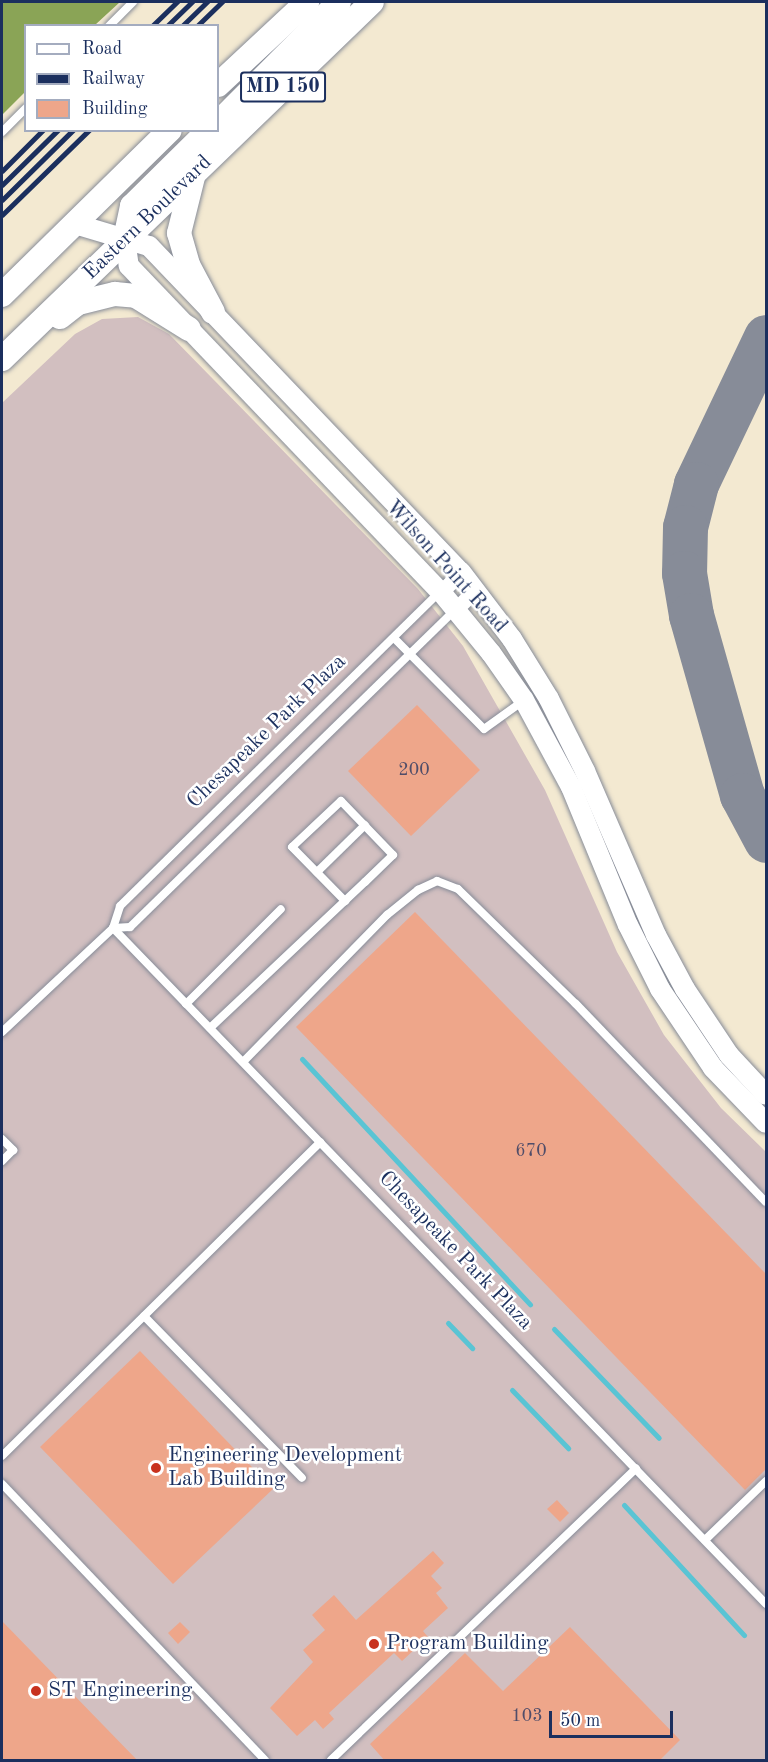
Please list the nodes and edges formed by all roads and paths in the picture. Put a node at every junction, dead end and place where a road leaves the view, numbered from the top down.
1 (133, 2) edge
2 (308, 2) edge
3 (339, 2) edge
4 (372, 2) edge
5 (111, 24) edge
6 (219, 84) edge
7 (24, 110) edge
8 (219, 122) edge
9 (2, 132) edge
10 (168, 132) edge
11 (207, 132) edge
12 (195, 173) junction
13 (75, 224) junction
14 (125, 239) junction
15 (2, 295) edge
16 (213, 312) junction
17 (189, 329) junction
18 (2, 361) edge
19 (461, 572) junction
20 (475, 590) junction
21 (441, 592) junction
22 (456, 609) junction
23 (394, 638) junction
24 (410, 655) junction
25 (524, 700) junction
26 (365, 825) junction
27 (317, 872) junction
28 (345, 901) junction
29 (281, 909) dead end
30 (113, 928) junction
31 (186, 1004) junction
32 (210, 1028) junction
33 (2, 1032) edge
34 (243, 1062) junction
35 (766, 1095) edge
36 (766, 1123) edge
37 (2, 1139) edge
38 (320, 1142) junction
39 (2, 1161) edge
40 (766, 1202) edge
41 (144, 1316) junction
42 (2, 1456) edge
43 (636, 1469) junction
44 (302, 1478) dead end
45 (766, 1481) edge
46 (2, 1484) edge
47 (705, 1540) junction
48 (766, 1604) edge
49 (265, 1761) edge
50 (331, 1761) edge

1 - 5 lane
2 - 6 main road, MD 150
3 - 8 main road
4 - 12 main road, Eastern Boulevard / MD 150
7 - 9 lane
10 - 13 main road
11 - 14 main road
12 - 14 main road, Eastern Boulevard / MD 150
12 - 16 main road
13 - 14 street, Wilson Point Road
13 - 15 main road
14 - 16 street, Wilson Point Road
14 - 17 street, Wilson Point Road
14 - 18 main road, Eastern Boulevard / MD 150
16 - 19 street, Wilson Point Road
17 - 18 main road
17 - 21 street, Wilson Point Road
19 - 20 street, Wilson Point Road
19 - 21 street, Chesapeake Park Plaza
20 - 22 street, Chesapeake Park Plaza
20 - 35 street, Wilson Point Road
21 - 22 street, Wilson Point Road
21 - 23 lane, Chesapeake Park Plaza
22 - 24 lane, Chesapeake Park Plaza
22 - 25 street, Wilson Point Road
23 - 24 lane
23 - 30 lane, Chesapeake Park Plaza
24 - 25 lane
24 - 30 lane, Chesapeake Park Plaza
25 - 36 street, Wilson Point Road
26 - 27 lane
26 - 27 lane
26 - 28 lane
27 - 28 lane
28 - 32 lane
29 - 31 lane
30 - 31 lane, Chesapeake Park Plaza
30 - 33 lane
31 - 32 lane, Chesapeake Park Plaza
32 - 34 lane, Chesapeake Park Plaza
34 - 38 lane, Chesapeake Park Plaza
34 - 40 lane
37 - 39 lane
38 - 41 lane
38 - 43 lane, Chesapeake Park Plaza
41 - 42 lane
41 - 44 lane
43 - 47 lane, Chesapeake Park Plaza
43 - 50 lane
45 - 47 lane
46 - 49 lane
47 - 48 lane, Chesapeake Park Plaza

